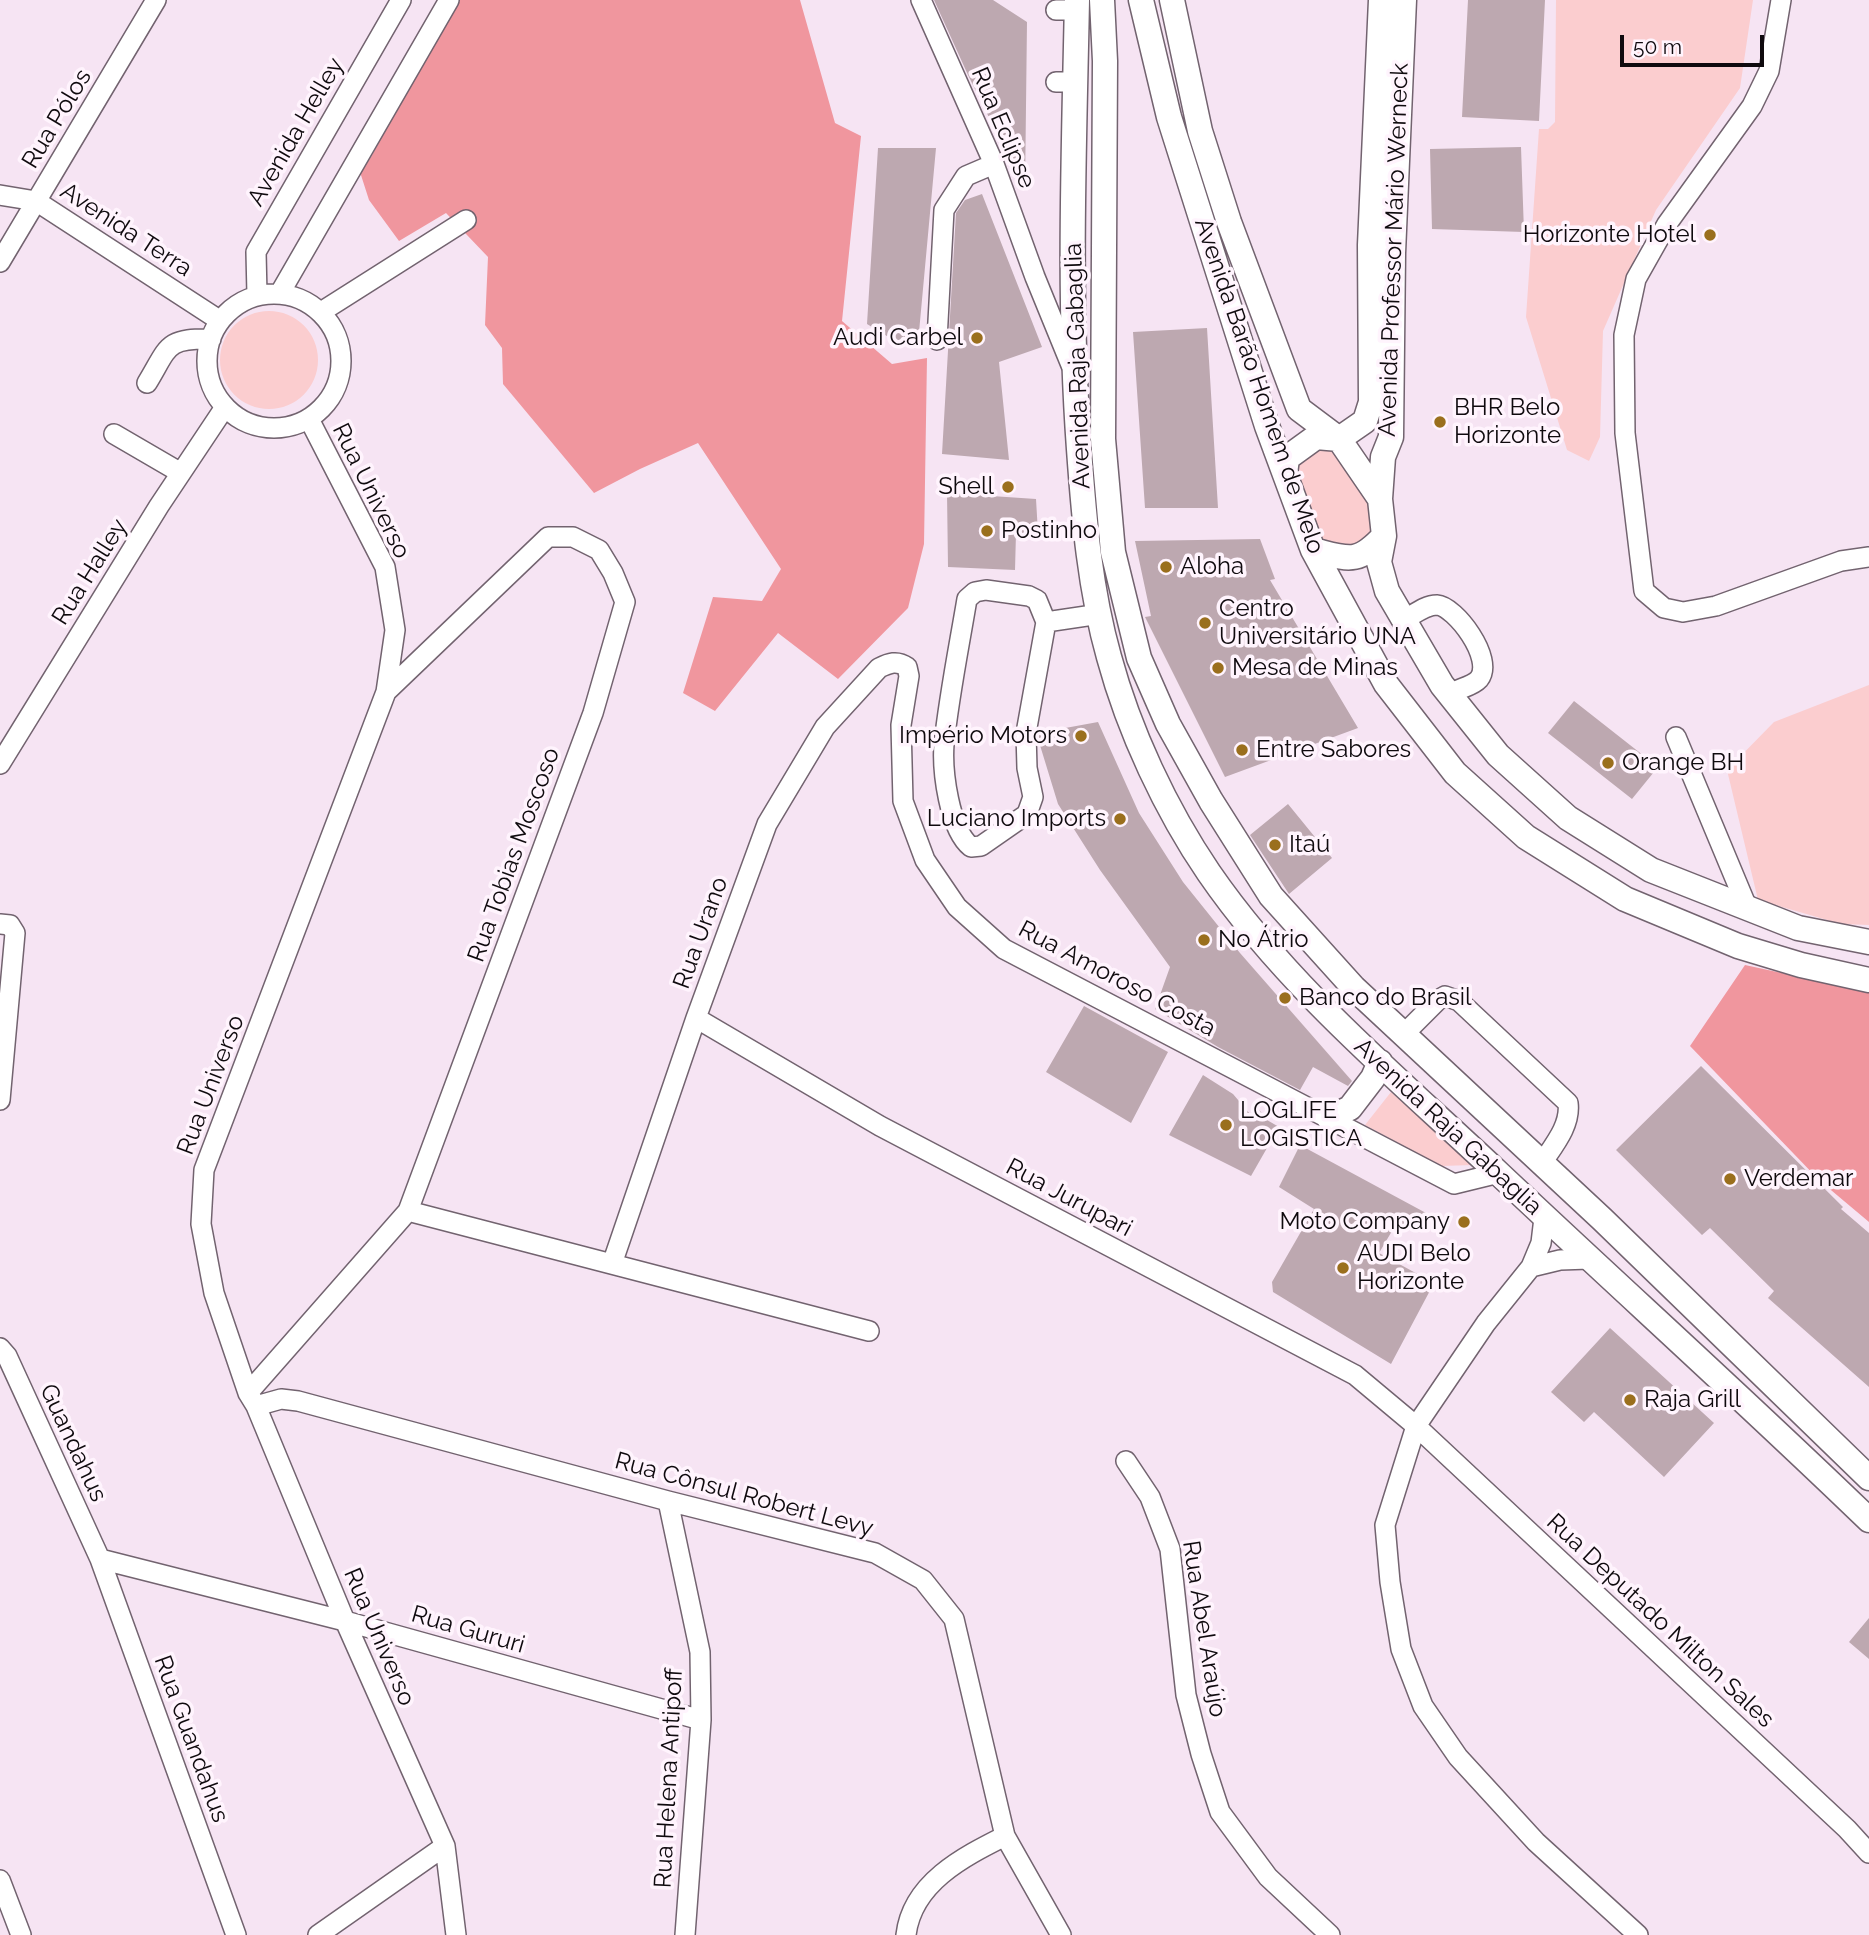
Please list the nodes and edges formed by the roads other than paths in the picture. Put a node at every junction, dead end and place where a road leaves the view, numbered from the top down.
1 (156, 0) edge
2 (401, 0) edge
3 (449, 0) edge
4 (921, 0) edge
5 (1102, 0) edge
6 (1141, 0) edge
7 (1172, 0) edge
8 (1381, 0) edge
9 (1404, 0) edge
10 (1780, 0) edge
11 (1070, 7) edge
12 (994, 164) junction
13 (0, 195) edge
14 (36, 201) junction
15 (466, 220) dead end
16 (1370, 245) junction
17 (1393, 253) junction
18 (0, 262) edge
19 (1072, 271) junction
20 (1035, 277) junction
21 (280, 293) junction
22 (257, 295) junction
23 (321, 312) junction
24 (219, 320) junction
25 (211, 339) junction
26 (937, 340) dead end
27 (1073, 368) junction
28 (147, 383) dead end
29 (225, 407) junction
30 (309, 419) junction
31 (114, 434) dead end
32 (1339, 439) junction
33 (181, 473) junction
34 (1285, 474) junction
35 (1380, 499) junction
36 (1384, 536) junction
37 (1313, 550) junction
38 (1869, 557) edge
39 (1100, 614) junction
40 (1402, 621) junction
41 (1046, 622) junction
42 (901, 662) joint
43 (386, 692) junction
44 (1450, 694) junction
45 (1676, 737) dead end
46 (0, 764) edge
47 (1747, 907) junction
48 (5, 925) edge
49 (1869, 942) edge
50 (1869, 981) edge
51 (696, 1018) junction
52 (1404, 1034) junction
53 (1380, 1062) junction
54 (0, 1100) edge
55 (1329, 1118) junction
56 (1542, 1163) junction
57 (1499, 1174) junction
58 (408, 1211) junction
59 (1544, 1218) junction
60 (1589, 1259) junction
61 (612, 1264) junction
62 (1531, 1267) junction
63 (869, 1331) dead end
64 (0, 1348) edge
65 (252, 1399) junction
66 (1416, 1426) junction
67 (1126, 1461) dead end
68 (1869, 1478) edge
69 (668, 1501) junction
70 (1869, 1520) edge
71 (100, 1559) junction
72 (345, 1621) junction
73 (701, 1720) junction
74 (1005, 1836) junction
75 (445, 1846) junction
76 (1869, 1853) edge
77 (0, 1881) edge
78 (21, 1935) edge
79 (236, 1935) edge
80 (318, 1935) edge
81 (456, 1935) edge
82 (685, 1935) edge
83 (906, 1935) edge
84 (1061, 1935) edge
85 (1330, 1935) edge
86 (1639, 1935) edge

1 - 14 street, Rua Pólos
2 - 22 street, Avenida Helley
3 - 21 street
4 - 12 street, Rua Eclipse
5 - 52 main road, Avenida Raja Gabaglia
6 - 34 main road, Avenida Barão Homem de Melo
7 - 32 main road, Avenida Barão Homem de Melo
8 - 16 main road, Avenida Professor Mário Werneck
9 - 17 main road, Avenida Professor Mário Werneck
10 - 38 street
11 - 19 main road, Avenida Raja Gabaglia
12 - 20 street, Rua Eclipse
12 - 26 street
13 - 14 street, Avenida Terra
14 - 18 street, Rua Pólos
14 - 24 street, Avenida Terra
15 - 23 street
16 - 17 main road
16 - 32 main road, Avenida Professor Mário Werneck
17 - 35 main road, Avenida Professor Mário Werneck
19 - 20 street
19 - 27 main road, Avenida Raja Gabaglia
20 - 27 street, Rua Eclipse
21 - 22 street
21 - 23 street
22 - 24 street
23 - 30 street
24 - 25 street
25 - 28 street
25 - 29 street
27 - 39 main road, Avenida Raja Gabaglia
29 - 30 street
29 - 33 street, Rua Halley
30 - 43 street, Rua Universo
31 - 33 street
32 - 34 main road
32 - 35 main road, Avenida Barão Homem de Melo
33 - 46 street, Rua Halley
34 - 37 main road, Avenida Barão Homem de Melo
35 - 36 main road, Avenida Barão Homem de Melo
36 - 37 main road
36 - 40 main road, Avenida Barão Homem de Melo
37 - 50 main road, Avenida Barão Homem de Melo
39 - 41 street
39 - 53 main road, Avenida Raja Gabaglia
40 - 44 main road, Avenida Barão Homem de Melo
40 - 44 street
41 - 41 street
42 - 51 street, Rua Urano
42 - 55 street, Rua Amoroso Costa
43 - 58 street, Rua Tobias Moscoso
43 - 65 street, Rua Universo
44 - 47 main road, Avenida Barão Homem de Melo
45 - 47 street
47 - 49 main road, Avenida Barão Homem de Melo
48 - 54 street
51 - 61 street, Rua Urano
51 - 66 street, Rua Jurupari
52 - 56 main road, Avenida Raja Gabaglia
52 - 56 street
53 - 55 main road
53 - 57 main road, Avenida Raja Gabaglia
55 - 57 street, Rua Amoroso Costa
56 - 68 main road, Avenida Raja Gabaglia
57 - 59 main road, Avenida Raja Gabaglia
58 - 61 street
58 - 65 street, Rua Tobias Moscoso
59 - 60 main road, Avenida Raja Gabaglia
59 - 62 street
60 - 62 street
60 - 70 main road, Avenida Raja Gabaglia
61 - 63 street
62 - 66 street
64 - 71 street, Guandahus
65 - 69 street, Rua Cônsul Robert Levy
65 - 72 street, Rua Universo
66 - 76 street, Rua Deputado Milton Sales
66 - 86 street
67 - 85 street, Rua Abel Araújo
69 - 73 street, Rua Helena Antipoff
69 - 74 street, Rua Cônsul Robert Levy
71 - 72 street, Rua Gururi
71 - 79 street, Rua Guandahus
72 - 73 street, Rua Gururi
72 - 75 street, Rua Universo
73 - 82 street, Rua Helena Antipoff
74 - 83 street
74 - 84 street, Rua Cônsul Robert Levy
75 - 80 street
75 - 81 street, Rua Universo
77 - 78 street

